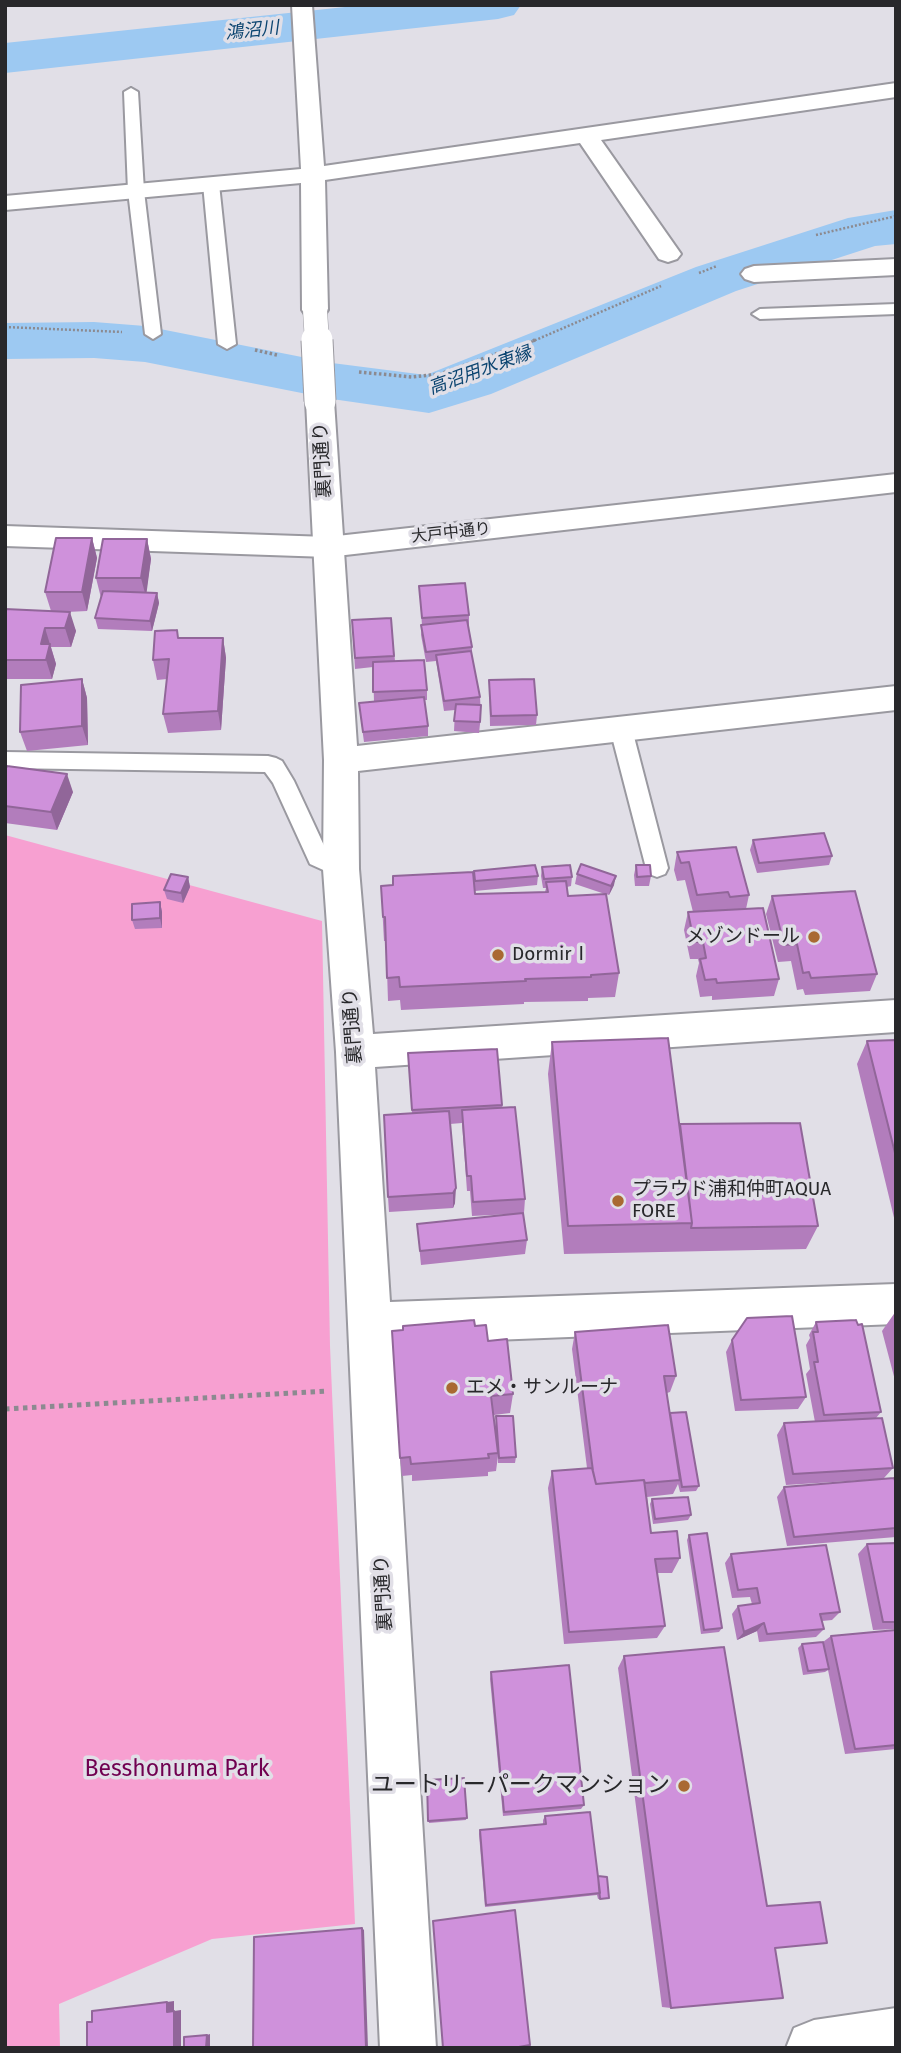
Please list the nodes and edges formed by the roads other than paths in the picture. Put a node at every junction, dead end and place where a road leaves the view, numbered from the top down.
1 (302, 7) edge
2 (896, 90) edge
3 (131, 92) dead end
4 (587, 136) junction
5 (313, 175) junction
6 (211, 184) junction
7 (136, 191) junction
8 (5, 203) edge
9 (668, 254) dead end
10 (892, 267) edge
11 (754, 274) dead end
12 (896, 297) edge
13 (896, 309) edge
14 (760, 314) dead end
15 (153, 334) dead end
16 (227, 344) dead end
17 (896, 483) edge
18 (5, 536) edge
19 (328, 547) junction
20 (896, 698) edge
21 (621, 729) junction
22 (5, 760) edge
23 (341, 760) junction
24 (657, 868) dead end
25 (341, 869) junction
26 (896, 1016) edge
27 (355, 1052) junction
28 (896, 1304) edge
29 (368, 1324) junction
30 (896, 2036) edge
31 (408, 2048) edge
32 (814, 2048) edge

1 - 5 street, 裏門通り
2 - 4 street
3 - 7 lane
4 - 5 street
4 - 9 street
5 - 6 street
5 - 19 street, 裏門通り, bridge
6 - 7 street
6 - 16 lane
7 - 8 street
7 - 15 lane
10 - 11 street
10 - 12 street
13 - 14 lane
17 - 19 street, 大戸中通り
18 - 19 street, 大戸中通り
19 - 23 street, 裏門通り
20 - 21 street
21 - 23 street
21 - 24 lane
22 - 25 lane
23 - 25 street, 裏門通り
25 - 27 street, 裏門通り
26 - 27 street
27 - 29 street, 裏門通り
28 - 29 street
29 - 31 street, 裏門通り
30 - 32 street

